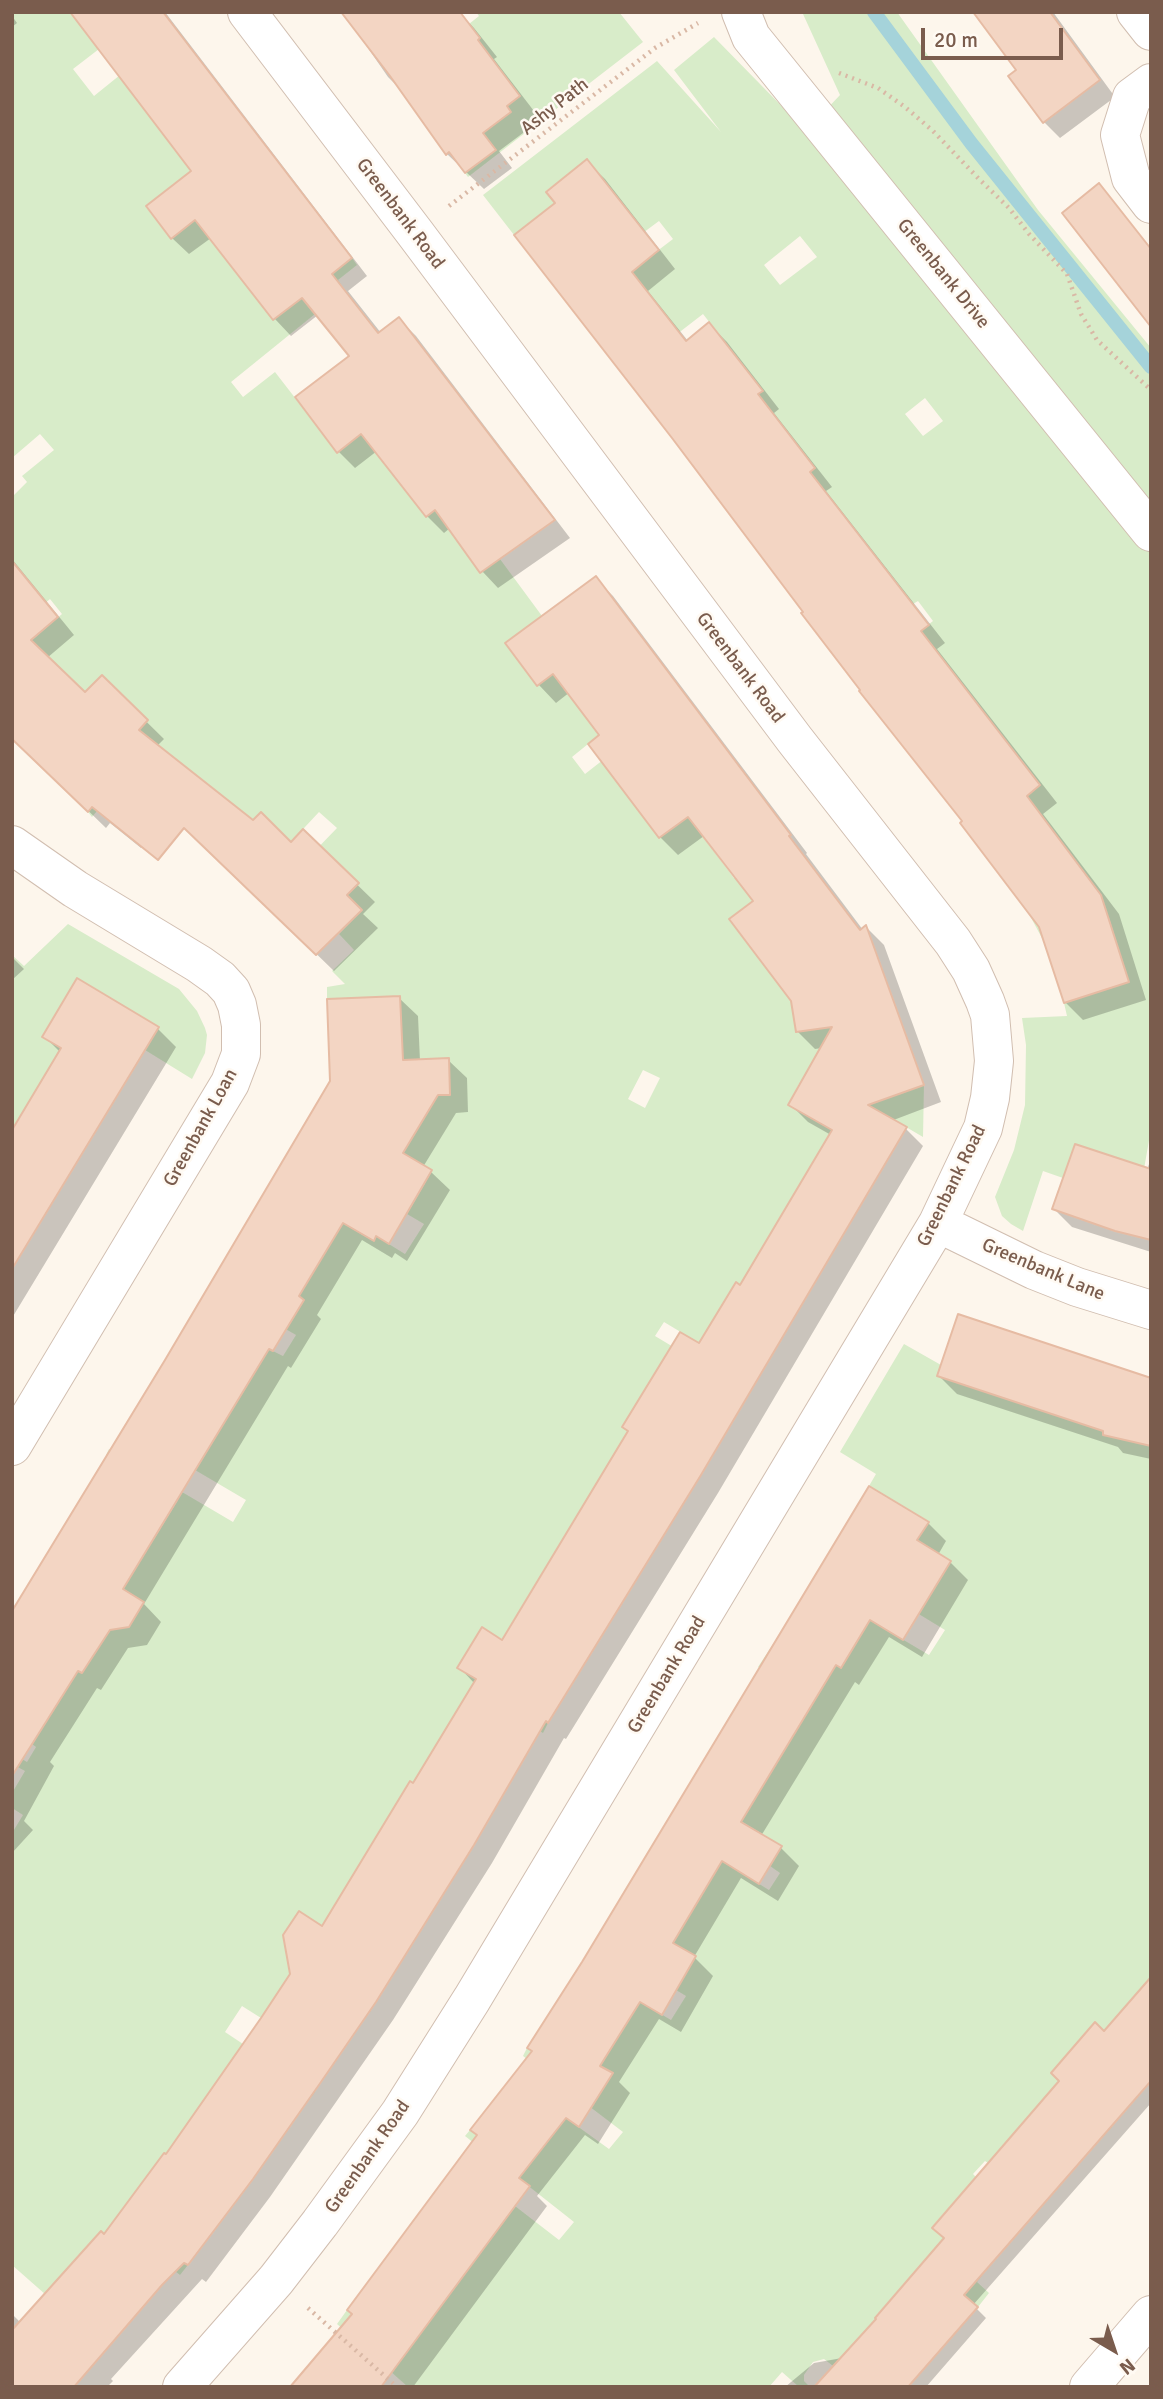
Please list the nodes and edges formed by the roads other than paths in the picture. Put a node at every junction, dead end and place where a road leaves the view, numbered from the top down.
1 (247, 12) edge
2 (1136, 12) edge
3 (724, 15) edge
4 (1151, 31) edge
5 (1141, 90) edge
6 (1151, 204) edge
7 (1151, 532) edge
8 (12, 845) edge
9 (938, 1223) junction
10 (1151, 1310) edge
11 (12, 1446) edge
12 (1151, 2315) edge
13 (182, 2387) edge
14 (1089, 2387) edge

1 - 9 street, Greenbank Road
2 - 4 street
3 - 7 street, Greenbank Drive
5 - 6 street
8 - 11 street, Greenbank Loan
9 - 10 street, Greenbank Lane
9 - 13 street, Greenbank Road
12 - 14 street

